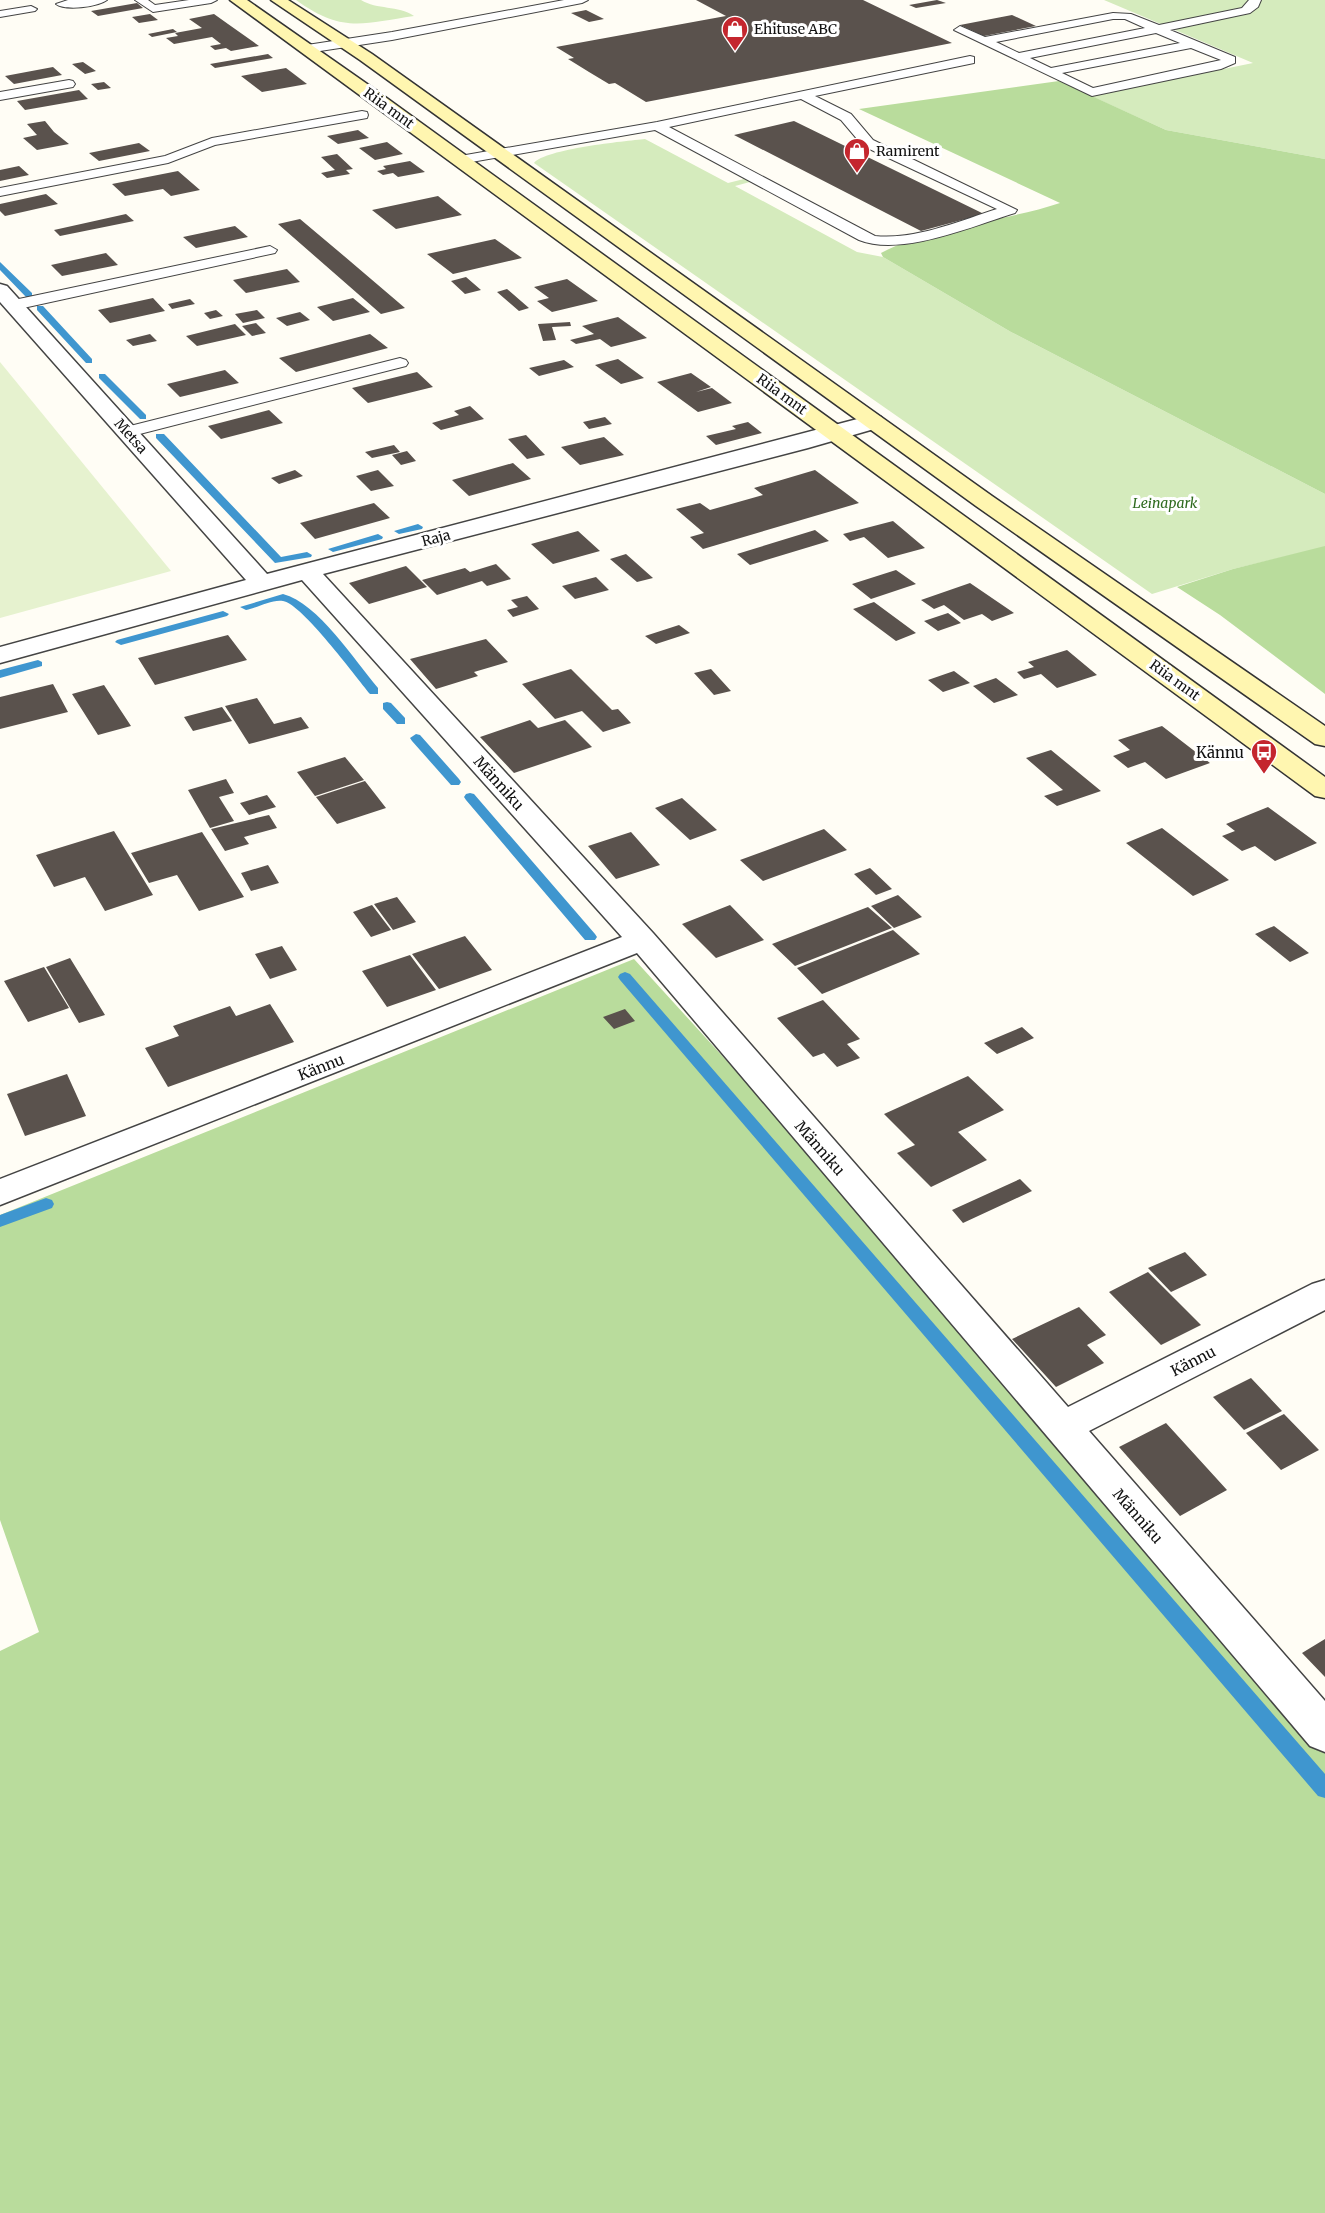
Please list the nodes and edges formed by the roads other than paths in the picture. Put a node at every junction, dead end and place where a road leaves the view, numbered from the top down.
1 (101, 0) edge
2 (141, 0) edge
3 (211, 0) edge
4 (237, 0) edge
5 (279, 0) edge
6 (582, 0) edge
7 (1255, 0) edge
8 (62, 3) dead end
9 (31, 9) dead end
10 (0, 14) edge
11 (453, 23) junction
12 (354, 28) dead end
13 (1165, 29) junction
14 (960, 30) dead end
15 (343, 35) junction
16 (984, 41) junction
17 (1191, 44) junction
18 (307, 49) junction
19 (1019, 57) junction
20 (970, 60) dead end
21 (1049, 72) junction
22 (69, 84) dead end
23 (0, 96) edge
24 (804, 96) junction
25 (362, 115) dead end
26 (657, 126) junction
27 (499, 153) junction
28 (460, 160) junction
29 (0, 192) edge
30 (270, 250) dead end
31 (7, 298) edge
32 (400, 363) dead end
33 (873, 422) junction
34 (128, 432) junction
35 (836, 433) junction
36 (307, 571) junction
37 (262, 583) junction
38 (0, 655) edge
39 (1325, 738) edge
40 (1325, 790) edge
41 (642, 940) junction
42 (0, 1193) edge
43 (1325, 1294) edge
44 (1061, 1428) junction
45 (1325, 1732) edge

1 - 8 lane
2 - 3 lane
4 - 18 main road, Riia mnt
5 - 15 main road, Riia mnt
6 - 11 lane
7 - 13 lane
9 - 10 lane
11 - 12 lane
11 - 15 lane
13 - 16 lane
13 - 17 lane
13 - 19 lane
14 - 16 lane
15 - 18 lane
15 - 27 main road, Riia mnt
16 - 19 lane
17 - 21 lane
17 - 21 lane
18 - 28 main road, Riia mnt
19 - 21 lane
20 - 24 lane
22 - 23 lane
24 - 26 lane
24 - 26 lane
25 - 29 lane
26 - 27 lane
27 - 28 lane
27 - 33 main road, Riia mnt
28 - 35 main road, Riia mnt
30 - 31 lane
31 - 34 street, Metsa
32 - 34 lane
33 - 35 street, Raja
33 - 39 main road, Riia mnt
34 - 37 street, Metsa
35 - 36 street, Raja
35 - 40 main road, Riia mnt
36 - 37 street, Raja
36 - 41 street, Männiku
37 - 38 street, Raja
41 - 42 street, Kännu
41 - 44 street, Männiku
43 - 44 street, Kännu
44 - 45 street, Männiku

